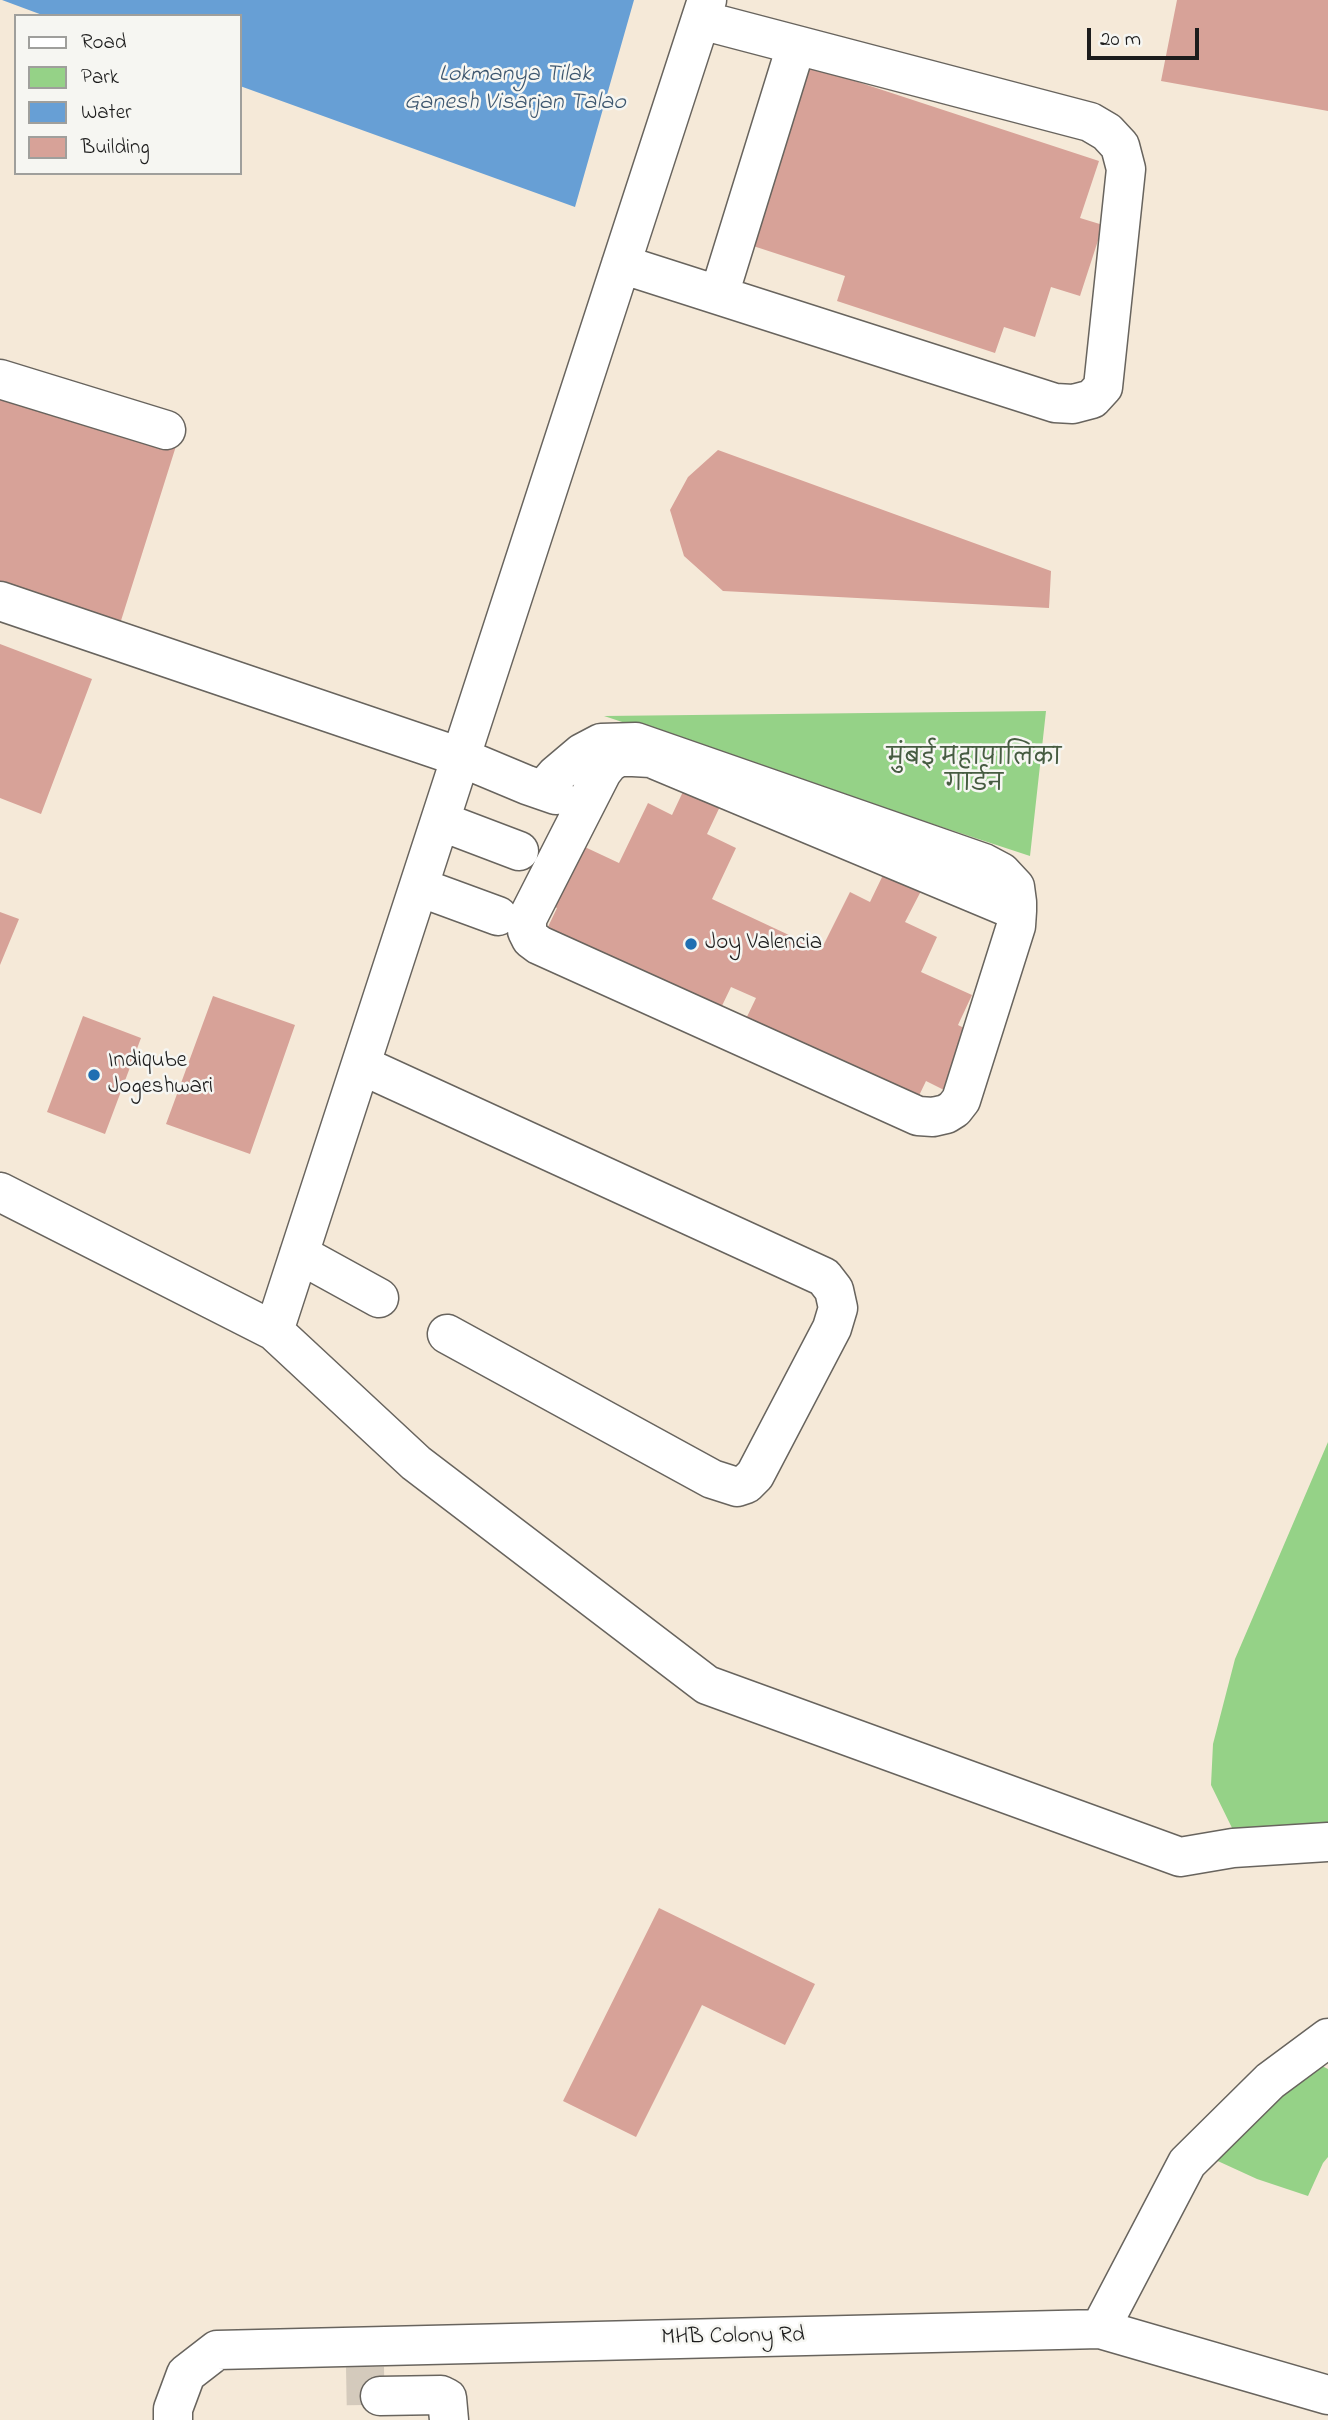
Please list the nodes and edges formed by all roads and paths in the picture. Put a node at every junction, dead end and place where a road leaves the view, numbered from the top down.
1 (704, 10) edge
2 (796, 46) junction
3 (621, 264) junction
4 (719, 295) junction
5 (0, 379) edge
6 (166, 430) dead end
7 (0, 601) edge
8 (460, 757) junction
9 (440, 821) junction
10 (519, 851) dead end
11 (419, 887) junction
12 (1017, 911) junction
13 (498, 916) dead end
14 (361, 1065) junction
15 (0, 1192) edge
16 (299, 1254) junction
17 (379, 1298) dead end
18 (274, 1331) junction
19 (447, 1334) dead end
20 (1328, 1842) edge
21 (1328, 2038) edge
22 (1100, 2329) junction
23 (370, 2370) junction
24 (1328, 2395) edge
25 (173, 2420) edge
26 (449, 2420) edge

1 - 2 street
1 - 3 street
2 - 4 street
2 - 4 street
3 - 4 street
3 - 8 street
5 - 6 street
7 - 8 street
8 - 9 street
8 - 12 street
9 - 10 street
9 - 11 street
11 - 13 street
11 - 14 street
12 - 12 street
14 - 16 street
14 - 19 street
15 - 18 street
16 - 17 street
16 - 18 street
18 - 20 street
21 - 22 street
22 - 23 street, MHB Colony Rd
22 - 24 street, MHB Colony Rd
23 - 25 street, MHB Colony Rd
23 - 26 street

